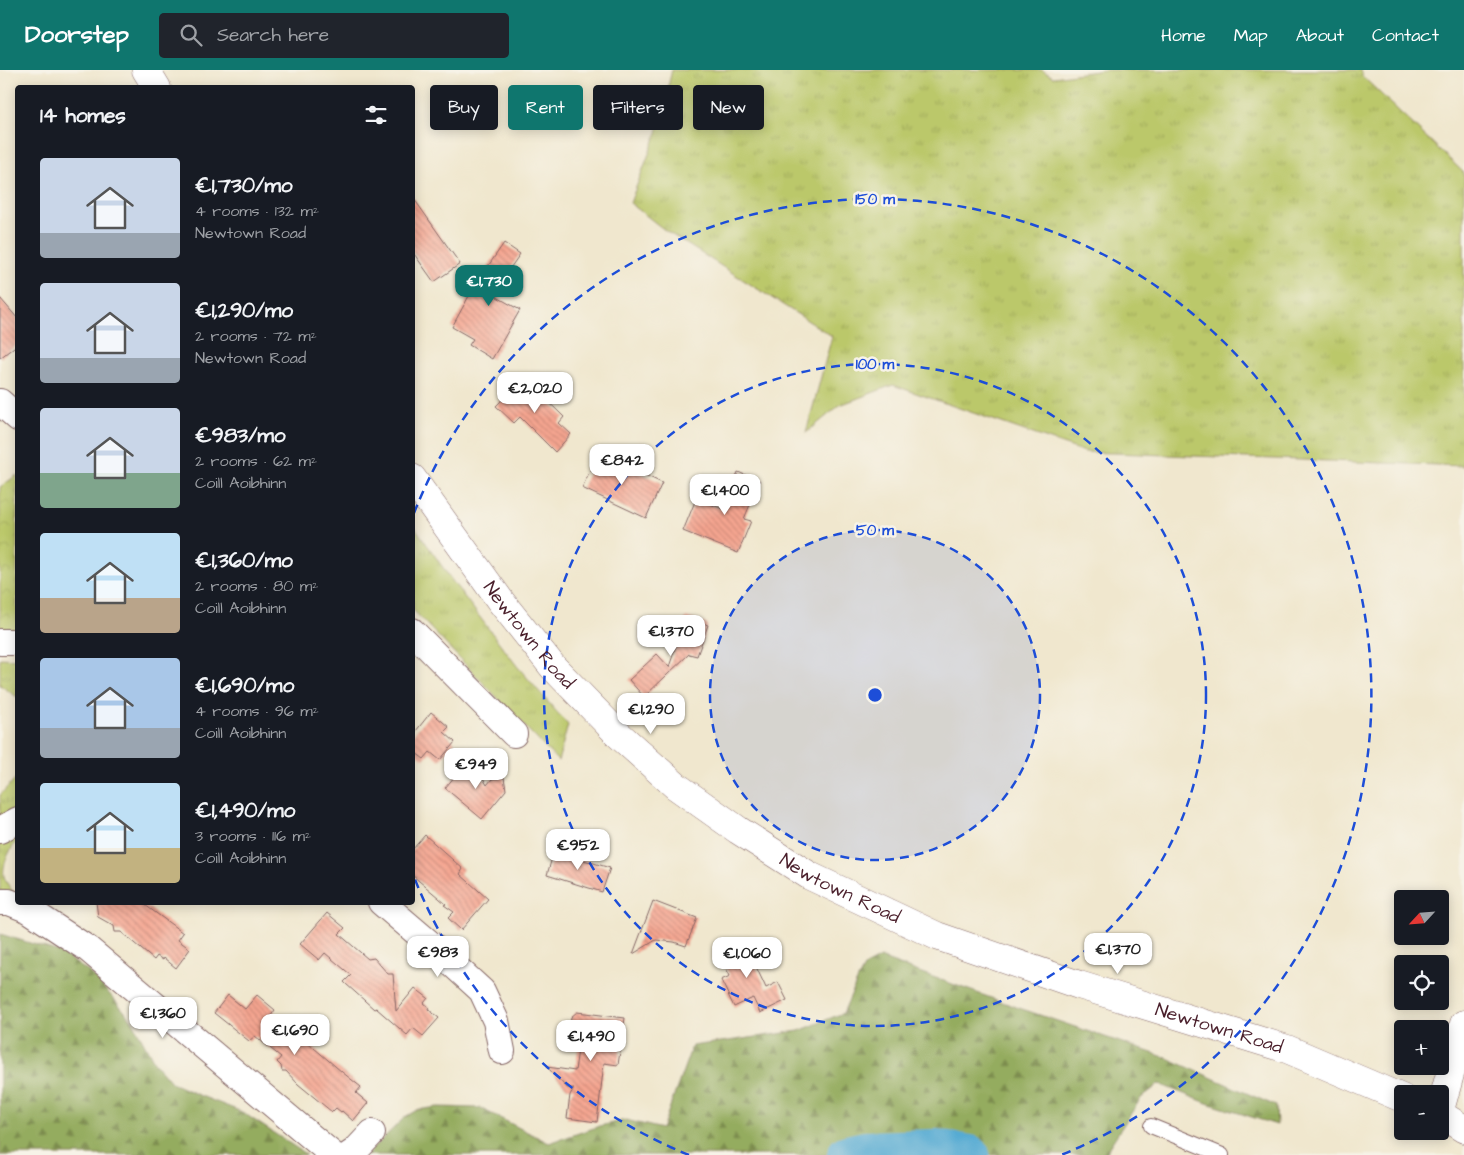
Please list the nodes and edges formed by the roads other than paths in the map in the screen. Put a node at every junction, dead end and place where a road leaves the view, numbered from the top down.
1 (146, 70) edge
2 (155, 85) edge
3 (0, 402) edge
4 (15, 415) edge
5 (415, 482) edge
6 (415, 634) edge
7 (0, 642) edge
8 (15, 642) edge
9 (514, 734) dead end
10 (15, 822) edge
11 (0, 830) edge
12 (0, 902) edge
13 (15, 904) edge
14 (16, 905) edge
15 (385, 905) edge
16 (1464, 1024) edge
17 (502, 1051) dead end
18 (1447, 1085) edge
19 (1394, 1095) edge
20 (1449, 1118) edge
21 (1151, 1126) dead end
22 (1464, 1129) edge
23 (372, 1133) dead end
24 (333, 1155) edge
25 (349, 1155) edge
26 (1222, 1155) edge

1 - 2 main road
3 - 4 street
5 - 19 main road, Newtown Road
6 - 9 street
7 - 8 street
10 - 11 street
12 - 13 street
14 - 24 street
15 - 17 street
16 - 18 main road
20 - 22 main road
21 - 26 lane
23 - 25 street

